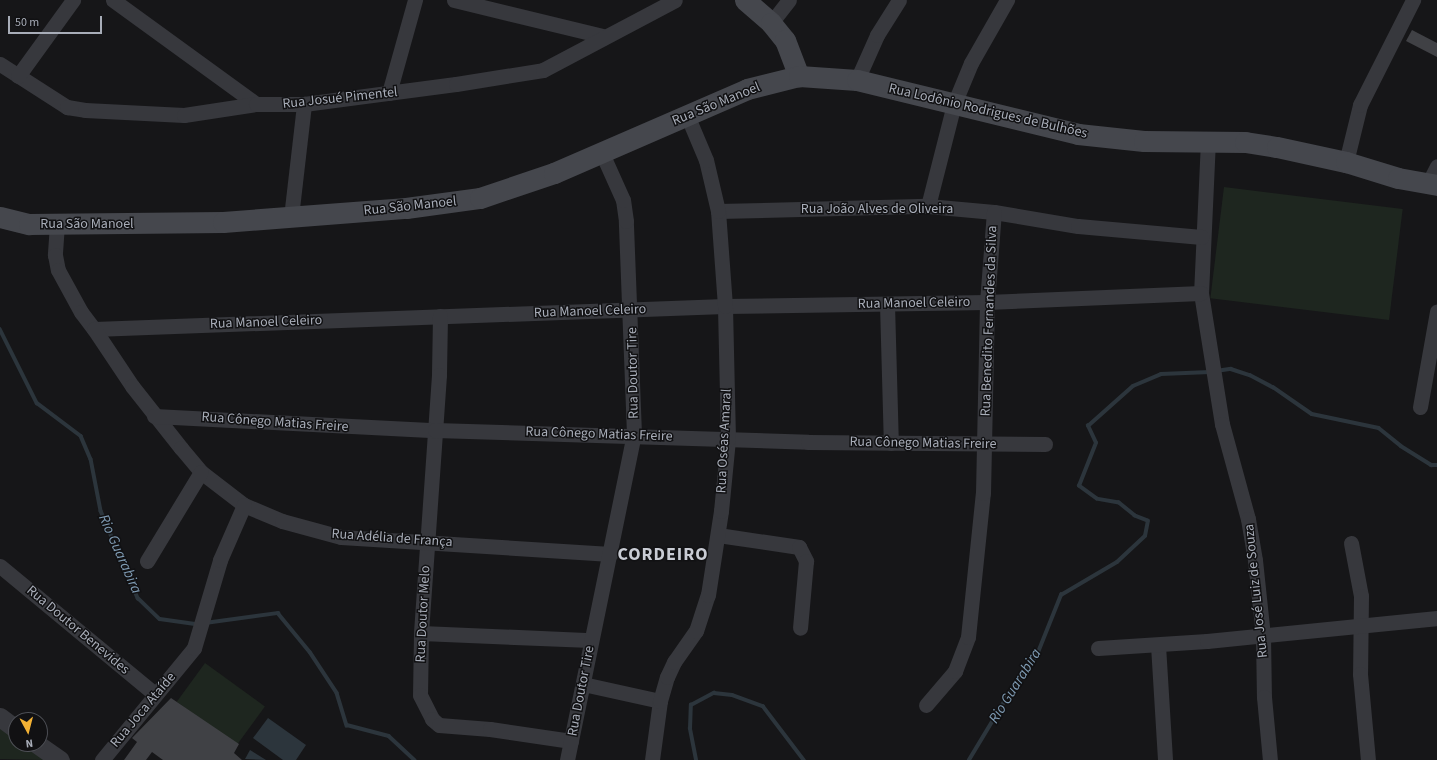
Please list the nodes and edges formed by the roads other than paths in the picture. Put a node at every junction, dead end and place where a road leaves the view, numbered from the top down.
1 (73, 0) edge
2 (113, 0) edge
3 (415, 0) edge
4 (454, 0) edge
5 (675, 0) edge
6 (745, 0) edge
7 (789, 0) edge
8 (898, 0) edge
9 (1007, 0) edge
10 (1413, 0) edge
11 (771, 23) junction
12 (603, 36) junction
13 (0, 64) edge
14 (18, 76) junction
15 (799, 76) junction
16 (857, 80) junction
17 (390, 93) junction
18 (256, 104) junction
19 (304, 104) junction
20 (954, 104) junction
21 (688, 115) junction
22 (1208, 140) junction
23 (601, 151) junction
24 (1346, 162) junction
25 (1434, 178) edge
26 (928, 206) junction
27 (718, 211) junction
28 (994, 212) junction
29 (0, 217) edge
30 (291, 217) junction
31 (57, 224) junction
32 (1202, 237) junction
33 (1201, 293) junction
34 (987, 302) junction
35 (887, 304) junction
36 (725, 306) junction
37 (631, 309) junction
38 (1437, 312) edge
39 (440, 316) junction
40 (94, 329) junction
41 (1420, 407) dead end
42 (154, 416) junction
43 (435, 430) junction
44 (634, 434) junction
45 (728, 439) junction
46 (891, 443) junction
47 (1044, 444) dead end
48 (985, 445) junction
49 (201, 472) junction
50 (244, 505) junction
51 (718, 535) junction
52 (427, 541) junction
53 (1351, 543) dead end
54 (610, 554) junction
55 (147, 561) dead end
56 (0, 566) edge
57 (1437, 618) edge
58 (1361, 626) junction
59 (800, 628) dead end
60 (421, 633) junction
61 (1263, 636) junction
62 (591, 640) junction
63 (1158, 645) junction
64 (1098, 648) dead end
65 (583, 684) junction
66 (155, 694) junction
67 (660, 701) junction
68 (926, 705) dead end
69 (571, 741) junction
70 (48, 752) edge
71 (60, 760) edge
72 (102, 760) edge
73 (567, 760) edge
74 (652, 760) edge
75 (1165, 760) edge
76 (1270, 760) edge
77 (1368, 760) edge

1 - 14 street
2 - 18 street
3 - 17 street
4 - 12 street
5 - 12 street, Rua Josué Pimentel
6 - 11 main road
7 - 11 street
8 - 16 street
9 - 20 street
10 - 24 street
11 - 15 main road
12 - 17 street, Rua Josué Pimentel
13 - 14 street, Rua Josué Pimentel
14 - 18 street, Rua Josué Pimentel
15 - 16 main road, Rua Lodônio Rodrigues de Bulhões
15 - 21 main road, Rua São Manoel
16 - 20 main road, Rua Lodônio Rodrigues de Bulhões
17 - 19 street, Rua Josué Pimentel
18 - 19 street, Rua Josué Pimentel
19 - 30 street
20 - 22 main road, Rua Lodônio Rodrigues de Bulhões
20 - 26 street
21 - 23 main road, Rua São Manoel
21 - 27 street, Rua Oséas Amaral
22 - 24 main road, Rua Lodônio Rodrigues de Bulhões
22 - 32 street, Rua José Luiz de Souza
23 - 30 main road, Rua São Manoel
23 - 37 street, Rua Doutor Tire
24 - 25 main road, Rua Lodônio Rodrigues de Bulhões
26 - 27 street, Rua João Alves de Oliveira
26 - 28 street, Rua João Alves de Oliveira
27 - 36 street, Rua Oséas Amaral
28 - 32 street, Rua João Alves de Oliveira
28 - 34 street, Rua Benedito Fernandes da Silva
29 - 31 main road, Rua São Manoel
30 - 31 main road, Rua São Manoel
31 - 40 street
32 - 33 street, Rua José Luiz de Souza
33 - 34 street, Rua Manoel Celeiro
33 - 61 street, Rua José Luiz de Souza
34 - 35 street, Rua Manoel Celeiro
34 - 48 street, Rua Benedito Fernandes da Silva
35 - 36 street, Rua Manoel Celeiro
35 - 46 street
36 - 37 street, Rua Manoel Celeiro
36 - 45 street, Rua Oséas Amaral
37 - 39 street, Rua Manoel Celeiro
37 - 44 street, Rua Doutor Tire
38 - 41 street
39 - 40 street, Rua Manoel Celeiro
39 - 43 street, Rua Doutor Melo
40 - 42 street, Rua Adélia de França
42 - 43 street, Rua Cônego Matias Freire
42 - 49 street, Rua Adélia de França
43 - 44 street, Rua Cônego Matias Freire
43 - 52 street, Rua Doutor Melo
44 - 45 street, Rua Cônego Matias Freire
44 - 54 street, Rua Doutor Tire
45 - 46 street, Rua Cônego Matias Freire
45 - 51 street, Rua Oséas Amaral
46 - 48 street, Rua Cônego Matias Freire
47 - 48 street, Rua Cônego Matias Freire
48 - 68 street, Rua Benedito Fernandes da Silva
49 - 50 street, Rua Adélia de França
49 - 55 street
50 - 52 street, Rua Adélia de França
50 - 66 street, Rua Joca Ataíde
51 - 59 street
51 - 67 street, Rua Oséas Amaral
52 - 54 street, Rua Adélia de França
52 - 60 street, Rua Doutor Melo
53 - 58 street
54 - 62 street, Rua Doutor Tire
56 - 66 street, Rua Doutor Benevides
57 - 58 street
58 - 61 street
58 - 77 street
60 - 62 street
60 - 69 street, Rua Doutor Melo
61 - 63 street
61 - 76 street, Rua José Luiz de Souza
62 - 65 street, Rua Doutor Tire
63 - 64 street
63 - 75 street
65 - 67 street
65 - 69 street, Rua Doutor Tire
66 - 72 street, Rua Joca Ataíde
67 - 74 street, Rua Oséas Amaral
69 - 73 street, Rua Doutor Tire
70 - 71 street

